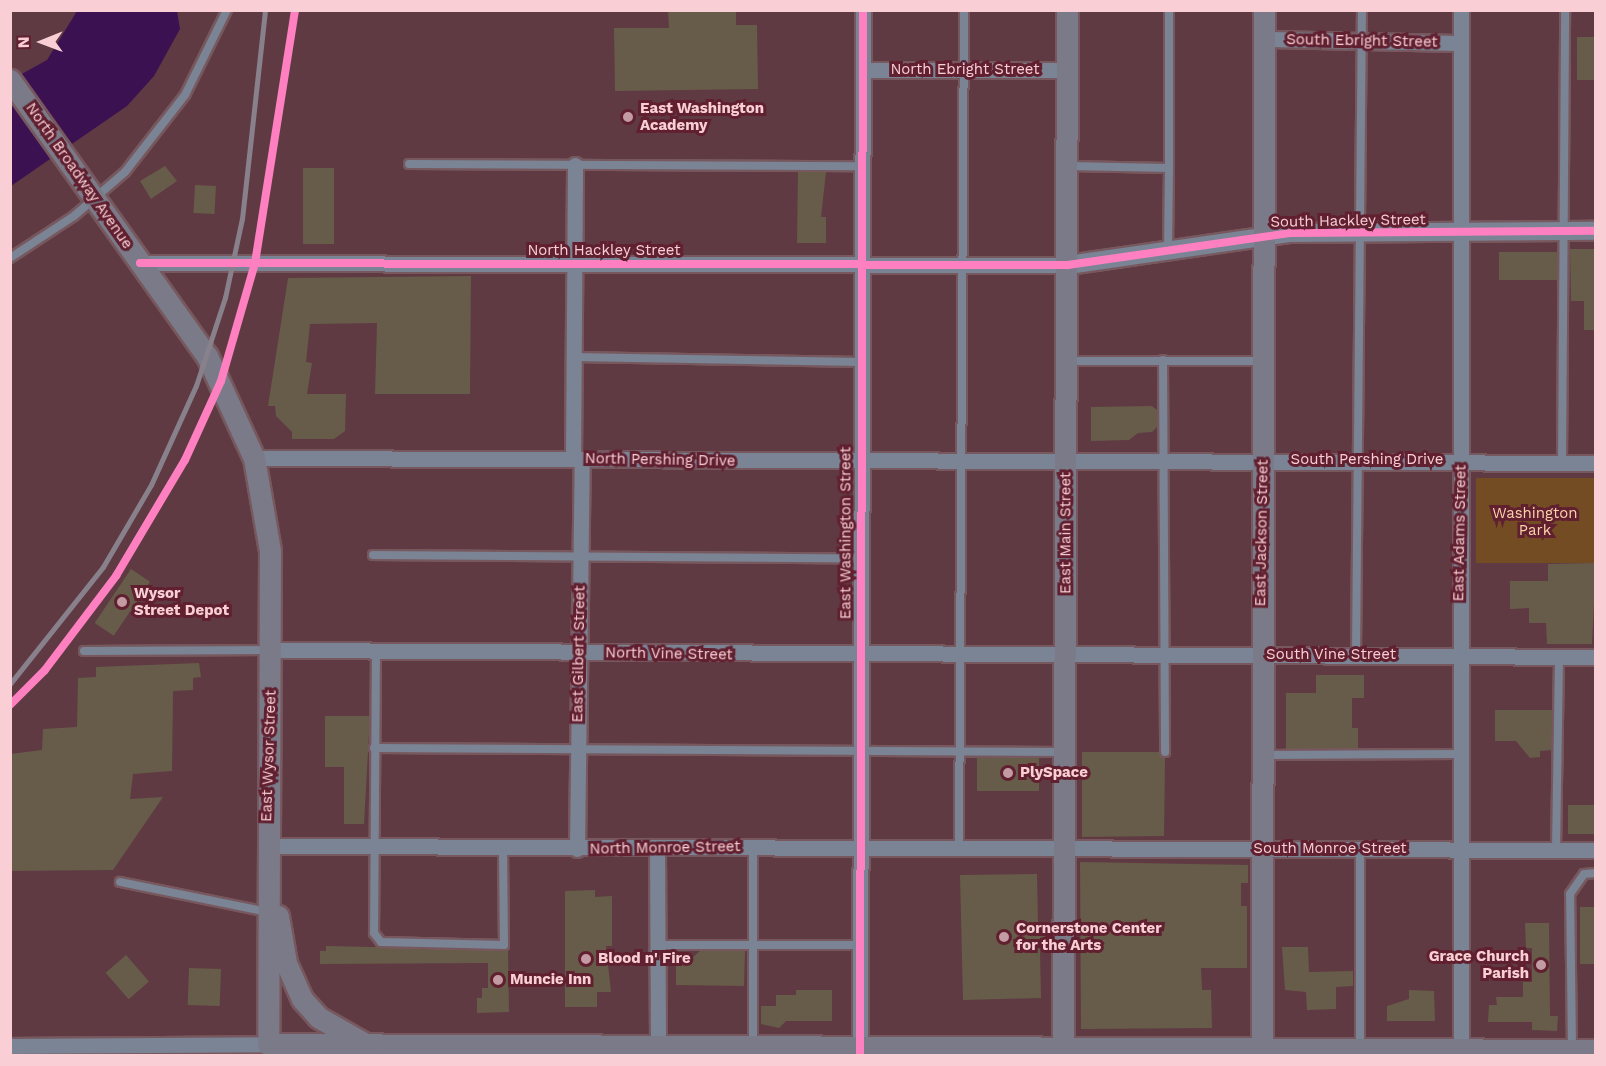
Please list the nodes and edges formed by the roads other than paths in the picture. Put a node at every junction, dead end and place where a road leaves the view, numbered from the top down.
1 (226, 10) edge
2 (863, 10) edge
3 (964, 10) edge
4 (1067, 10) edge
5 (1169, 10) edge
6 (1264, 10) edge
7 (1362, 10) edge
8 (1461, 10) edge
9 (1565, 10) edge
10 (1264, 39) junction
11 (1362, 41) junction
12 (1461, 43) junction
13 (863, 70) junction
14 (964, 70) junction
15 (1067, 70) junction
16 (11, 80) edge
17 (409, 164) dead end
18 (574, 165) junction
19 (861, 165) junction
20 (1067, 166) junction
21 (1170, 168) junction
22 (92, 194) junction
23 (1596, 231) edge
24 (1358, 232) junction
25 (1562, 232) junction
26 (1462, 233) junction
27 (1263, 236) junction
28 (1168, 254) junction
29 (10, 258) edge
30 (140, 263) junction
31 (572, 264) junction
32 (1068, 265) junction
33 (861, 266) junction
34 (961, 267) junction
35 (572, 357) junction
36 (1163, 360) junction
37 (1066, 361) junction
38 (1263, 361) junction
39 (860, 362) junction
40 (254, 458) junction
41 (577, 459) junction
42 (963, 460) junction
43 (1164, 460) junction
44 (1263, 460) junction
45 (1358, 460) junction
46 (1066, 461) junction
47 (860, 462) junction
48 (1461, 462) junction
49 (1562, 463) junction
50 (1596, 463) edge
51 (373, 555) dead end
52 (580, 555) junction
53 (859, 558) junction
54 (272, 650) junction
55 (84, 651) dead end
56 (376, 651) junction
57 (578, 653) junction
58 (1167, 654) junction
59 (1261, 654) junction
60 (1356, 654) junction
61 (963, 655) junction
62 (1066, 655) junction
63 (859, 656) junction
64 (1459, 656) junction
65 (1559, 657) junction
66 (1596, 657) edge
67 (375, 748) junction
68 (859, 748) junction
69 (578, 750) junction
70 (961, 751) junction
71 (1065, 752) junction
72 (1165, 752) dead end
73 (1459, 754) junction
74 (1262, 755) junction
75 (266, 846) junction
76 (753, 847) junction
77 (373, 848) junction
78 (503, 848) junction
79 (657, 848) junction
80 (860, 848) junction
81 (1262, 848) junction
82 (577, 849) junction
83 (1360, 849) junction
84 (959, 850) junction
85 (1064, 850) junction
86 (1460, 850) junction
87 (1556, 850) junction
88 (1596, 850) edge
89 (1596, 873) edge
90 (267, 875) junction
91 (120, 882) dead end
92 (267, 912) junction
93 (656, 945) junction
94 (753, 945) junction
95 (860, 945) junction
96 (10, 1046) edge
97 (176, 1049) edge
98 (269, 1050) edge
99 (756, 1050) edge
100 (1572, 1050) junction
101 (1596, 1050) edge
102 (69, 1051) edge
103 (370, 1051) edge
104 (465, 1051) edge
105 (562, 1051) edge
106 (657, 1051) edge
107 (861, 1051) edge
108 (961, 1051) edge
109 (1063, 1051) edge
110 (1163, 1051) edge
111 (1262, 1052) edge
112 (1360, 1052) edge
113 (1461, 1053) edge

1 - 22 lane
2 - 13 street, East Washington Street
3 - 14 lane
4 - 15 main road, East Main Street
5 - 21 lane
6 - 10 main road, East Jackson Street
7 - 11 lane
8 - 12 street, East Adams Street
9 - 25 lane
10 - 11 street, South Ebright Street
10 - 27 main road, East Jackson Street
11 - 12 street, South Ebright Street
11 - 24 lane
12 - 26 street, East Adams Street
13 - 14 street, North Ebright Street
13 - 19 street, East Washington Street
14 - 15 street, North Ebright Street
14 - 34 lane
15 - 20 main road, East Main Street
16 - 22 main road, North Broadway Avenue
17 - 18 lane
18 - 19 lane
18 - 31 street, East Gilbert Street
19 - 33 street, East Washington Street
20 - 21 lane
20 - 32 main road, East Main Street
21 - 28 lane
22 - 29 lane
22 - 30 main road, North Broadway Avenue
23 - 25 street, South Hackley Street
24 - 26 street, South Hackley Street
24 - 27 street, South Hackley Street
24 - 45 lane
25 - 26 street, South Hackley Street
25 - 49 lane
26 - 48 street, East Adams Street
27 - 28 street, South Hackley Street
27 - 38 main road, East Jackson Street
28 - 32 street, South Hackley Street
30 - 31 street, North Hackley Street
30 - 40 main road, North Broadway Avenue
31 - 33 street, North Hackley Street
31 - 35 street, East Gilbert Street
32 - 34 street, North Hackley Street
32 - 37 main road, East Main Street
33 - 34 street, North Hackley Street
33 - 39 street, East Washington Street
34 - 42 lane
35 - 39 lane
35 - 41 street, East Gilbert Street
36 - 37 lane
36 - 38 lane
36 - 43 lane
37 - 46 main road, East Main Street
38 - 44 main road, East Jackson Street
39 - 47 street, East Washington Street
40 - 41 street, North Pershing Drive
40 - 54 main road, East Wysor Street
41 - 47 street, North Pershing Drive
41 - 52 street, East Gilbert Street
42 - 46 street, North Pershing Drive
42 - 47 street, North Pershing Drive
42 - 61 lane
43 - 44 street, South Pershing Drive
43 - 46 street, South Pershing Drive
43 - 58 lane
44 - 45 street, South Pershing Drive
44 - 59 main road, East Jackson Street
45 - 48 street, South Pershing Drive
45 - 60 lane
46 - 62 main road, East Main Street
47 - 53 street, East Washington Street
48 - 49 street, South Pershing Drive
48 - 64 street, East Adams Street
49 - 50 street, South Pershing Drive
51 - 52 lane
52 - 53 lane
52 - 57 street, East Gilbert Street
53 - 63 street, East Washington Street
54 - 55 lane
54 - 56 street, North Vine Street
54 - 75 main road, East Wysor Street
56 - 57 street, North Vine Street
56 - 67 lane
57 - 63 street, North Vine Street
57 - 69 street, East Gilbert Street
58 - 59 street, South Vine Street
58 - 62 street, South Vine Street
58 - 72 lane
59 - 60 street, South Vine Street
59 - 74 main road, East Jackson Street
60 - 64 street, South Vine Street
61 - 62 street, North Vine Street
61 - 63 street, North Vine Street
61 - 70 lane
62 - 71 main road, East Main Street
63 - 68 street, East Washington Street
64 - 65 street, South Vine Street
64 - 73 street, East Adams Street
65 - 66 street, South Vine Street
65 - 87 lane
67 - 69 lane
67 - 77 lane
68 - 69 lane
68 - 70 lane
68 - 80 street, East Washington Street
69 - 82 street, East Gilbert Street
70 - 71 lane
70 - 84 lane
71 - 85 main road, East Main Street
73 - 74 lane
73 - 86 street, East Adams Street
74 - 81 main road, East Jackson Street
75 - 77 street, North Monroe Street
75 - 90 main road, East Wysor Street
76 - 79 street, North Monroe Street
76 - 80 street, North Monroe Street
76 - 94 lane
77 - 78 street, North Monroe Street
77 - 78 lane
78 - 82 street, North Monroe Street
79 - 82 street, North Monroe Street
79 - 93 street
80 - 84 street, North Monroe Street
80 - 95 street, East Washington Street
81 - 83 street, South Monroe Street
81 - 85 street, South Monroe Street
81 - 111 main road, East Jackson Street
83 - 86 street, South Monroe Street
83 - 112 lane
84 - 85 street, North Monroe Street
85 - 109 main road, East Main Street
86 - 87 street, South Monroe Street
86 - 113 street, East Adams Street
87 - 88 street, South Monroe Street
89 - 100 lane
90 - 92 main road, East Wysor Street
90 - 103 main road
91 - 92 lane
92 - 98 main road, East Wysor Street
93 - 94 lane
93 - 106 street
94 - 95 lane
94 - 99 lane
95 - 107 street, East Washington Street
96 - 102 street
97 - 98 street
97 - 102 street
98 - 103 main road
99 - 106 main road
99 - 107 main road
100 - 101 main road
100 - 113 main road
103 - 104 main road
104 - 105 main road
105 - 106 main road
107 - 108 main road
108 - 109 main road
109 - 110 main road
110 - 111 main road
111 - 112 main road
112 - 113 main road

